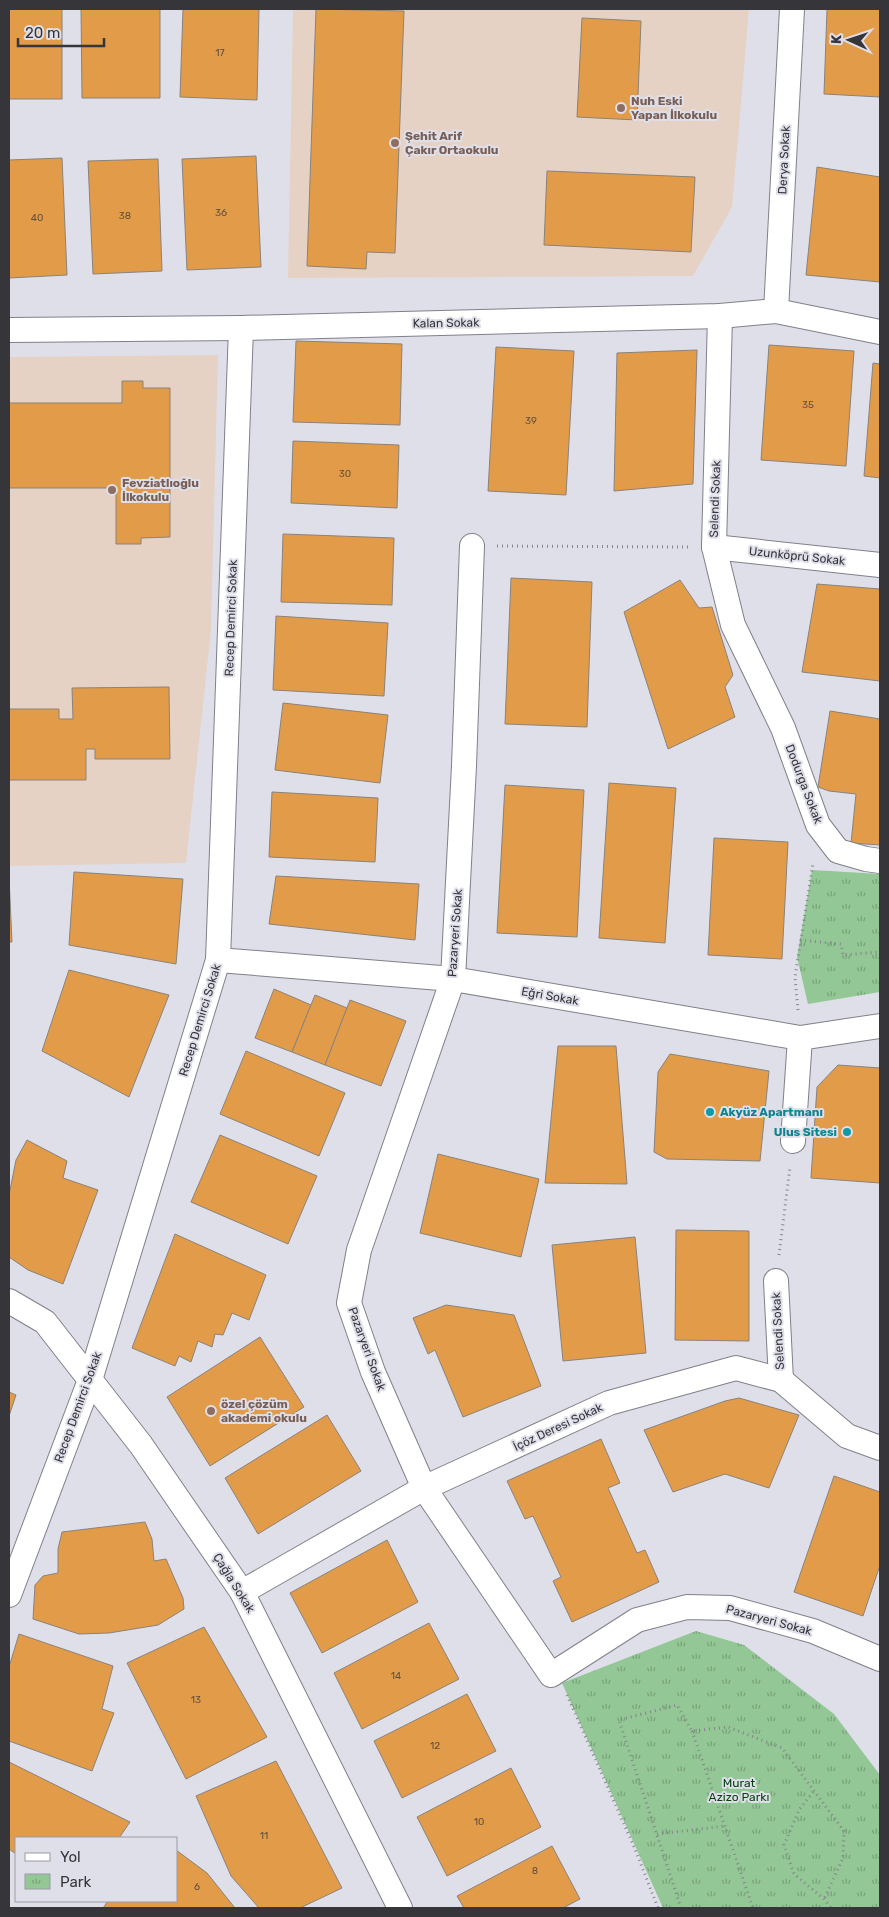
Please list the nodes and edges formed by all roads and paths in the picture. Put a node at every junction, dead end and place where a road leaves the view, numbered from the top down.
1 (792, 9) edge
2 (776, 310) junction
3 (720, 316) junction
4 (241, 328) junction
5 (9, 330) edge
6 (880, 332) edge
7 (472, 546) joint
8 (714, 547) junction
9 (880, 564) edge
10 (783, 728) joint
11 (818, 825) junction
12 (880, 861) edge
13 (800, 940) junction
14 (880, 952) edge
15 (218, 960) junction
16 (453, 979) junction
17 (880, 1026) edge
18 (800, 1038) junction
19 (793, 1141) joint
20 (776, 1281) joint
21 (9, 1301) edge
22 (90, 1380) junction
23 (781, 1380) junction
24 (880, 1448) edge
25 (424, 1488) junction
26 (242, 1592) junction
27 (9, 1595) edge
28 (880, 1658) edge
29 (551, 1675) junction
30 (692, 1731) junction
31 (813, 1792) junction
32 (725, 1826) junction
33 (657, 1834) junction
34 (824, 1900) junction
35 (400, 1908) edge
36 (658, 1908) edge
37 (681, 1908) edge
38 (753, 1908) edge
39 (831, 1908) edge

1 - 2 street, Derya Sokak
2 - 3 street, Kalan Sokak
2 - 6 street, Kalan Sokak
3 - 4 street, Kalan Sokak
3 - 8 street, Selendi Sokak
4 - 5 street, Kalan Sokak
4 - 15 street, Recep Demirci Sokak
7 - 8 path
7 - 16 street, Pazaryeri Sokak
8 - 9 street, Uzunköprü Sokak
8 - 10 street, Selendi Sokak
10 - 11 street, Dodurga Sokak
11 - 12 street, Dodurga Sokak
11 - 13 path
13 - 14 path
13 - 18 path
15 - 16 street, Eğri Sokak
15 - 22 street, Recep Demirci Sokak
16 - 18 street, Eğri Sokak
16 - 25 street, Pazaryeri Sokak
17 - 18 street, Eğri Sokak
18 - 19 street
19 - 20 path
20 - 23 street, Selendi Sokak
21 - 22 street, Çağla Sokak
22 - 26 street, Çağla Sokak
22 - 27 street, Recep Demirci Sokak
23 - 24 street, İçöz Deresi Sokak
23 - 25 street, İçöz Deresi Sokak
25 - 26 street, İçöz Deresi Sokak
25 - 29 street, Pazaryeri Sokak
26 - 35 street, Çağla Sokak
28 - 29 street, Pazaryeri Sokak
29 - 36 path
30 - 31 path
30 - 32 path
30 - 33 path
31 - 34 path
31 - 34 path
32 - 33 path
32 - 38 path
33 - 37 path
34 - 39 path

